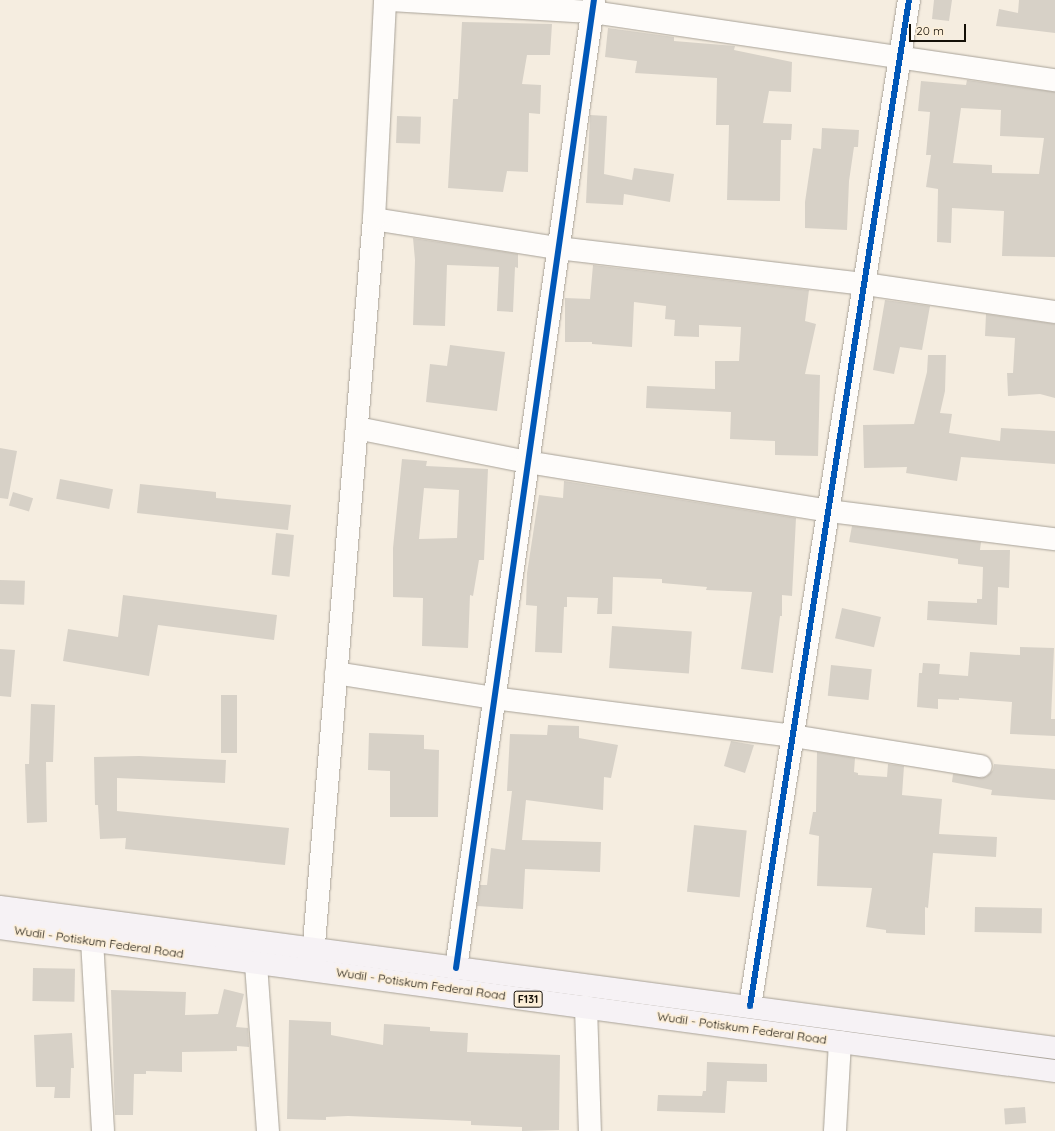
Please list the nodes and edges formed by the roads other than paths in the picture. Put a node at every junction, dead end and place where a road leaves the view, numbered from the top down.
1 (385, 0) edge
2 (389, 0) edge
3 (909, 0) edge
4 (593, 6) edge
5 (900, 58) junction
6 (1055, 80) edge
7 (374, 219) junction
8 (558, 248) junction
9 (864, 284) junction
10 (1055, 312) edge
11 (356, 428) junction
12 (527, 462) junction
13 (829, 512) junction
14 (1055, 539) edge
15 (336, 673) junction
16 (493, 698) junction
17 (793, 736) junction
18 (981, 766) dead end
19 (0, 907) edge
20 (0, 928) edge
21 (92, 940) junction
22 (312, 947) junction
23 (256, 964) junction
24 (456, 968) junction
25 (312, 970) junction
26 (750, 1006) junction
27 (586, 1007) junction
28 (840, 1042) junction
29 (1055, 1048) edge
30 (1055, 1071) edge
31 (103, 1131) edge
32 (268, 1131) edge
33 (590, 1131) edge
34 (835, 1131) edge

1 - 7 street
2 - 4 street
3 - 5 street
4 - 5 street
4 - 8 street
5 - 6 street
5 - 9 street
7 - 8 street
7 - 11 street
8 - 9 street
8 - 12 street
9 - 10 street
9 - 13 street
11 - 12 street
11 - 15 street
12 - 13 street
12 - 16 street
13 - 14 street
13 - 17 street
15 - 16 street
15 - 22 street
16 - 17 street
16 - 24 street
17 - 18 street
17 - 26 street
19 - 22 main road, Wudil - Potiskum Federal Road / F131
20 - 21 main road, Wudil - Potiskum Federal Road / F131
21 - 23 main road, Wudil - Potiskum Federal Road / F131
21 - 31 street
22 - 24 main road, Wudil - Potiskum Federal Road / F131
22 - 25 street
23 - 25 main road, Wudil - Potiskum Federal Road / F131
23 - 32 street
24 - 26 main road, Wudil - Potiskum Federal Road / F131
25 - 27 main road, Wudil - Potiskum Federal Road / F131
26 - 29 main road, Wudil - Potiskum Federal Road / F131
27 - 28 main road, Wudil - Potiskum Federal Road / F131
27 - 33 street
28 - 30 main road, Wudil - Potiskum Federal Road / F131
28 - 34 street

